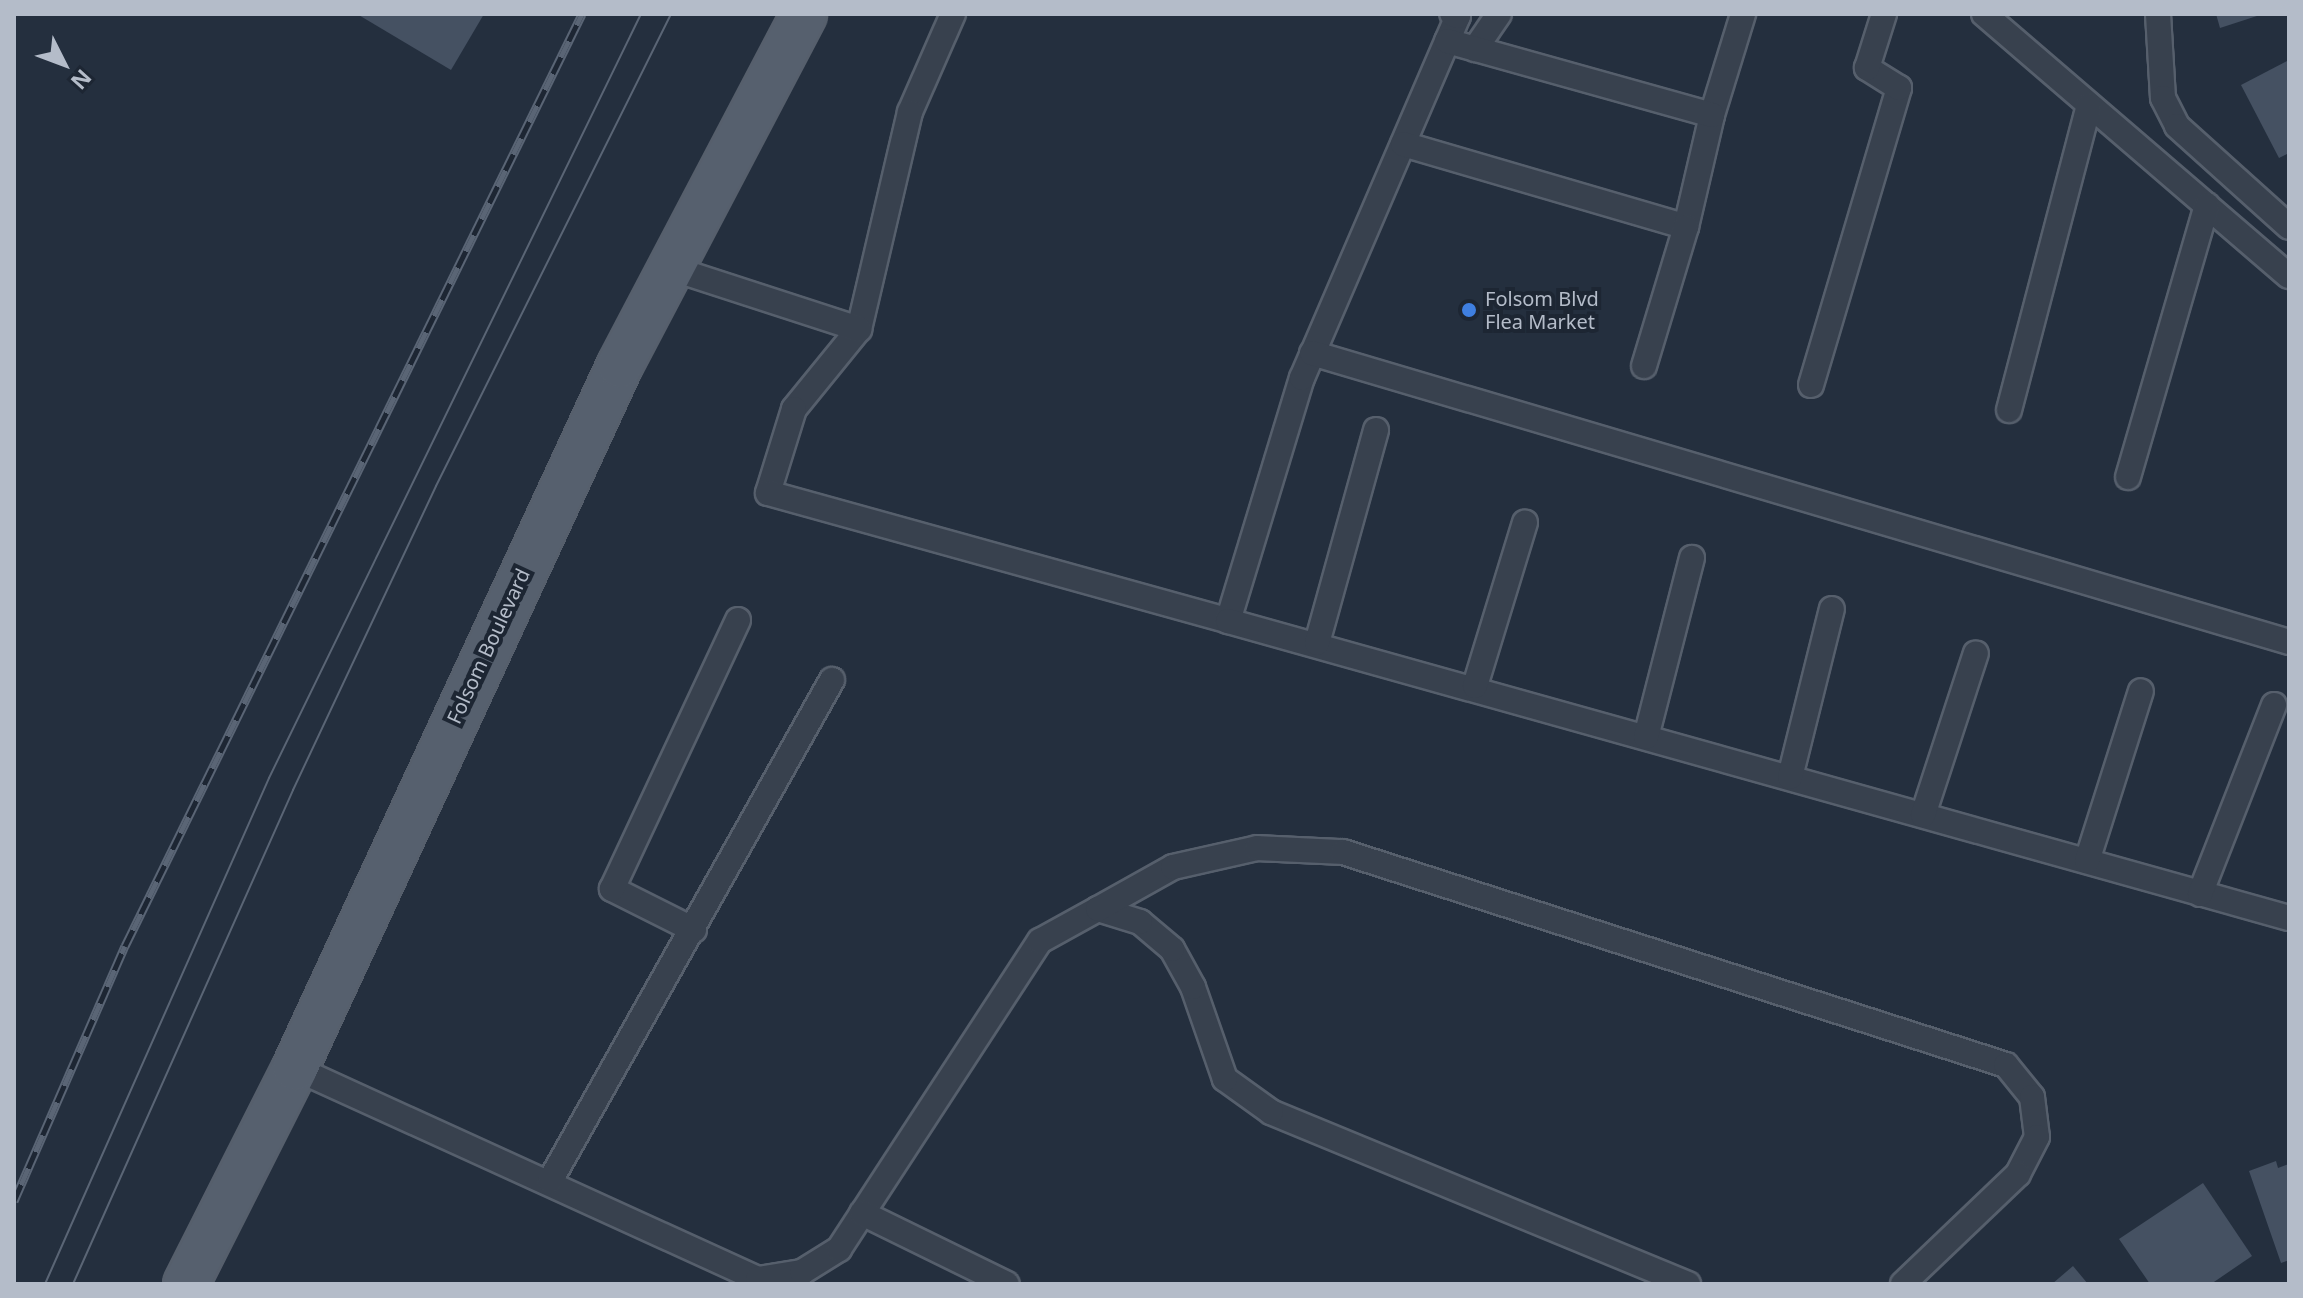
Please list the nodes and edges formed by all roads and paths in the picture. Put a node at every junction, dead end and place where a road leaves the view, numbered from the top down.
1 (804, 14) edge
2 (953, 14) edge
3 (1452, 14) edge
4 (1499, 14) edge
5 (1743, 14) edge
6 (1884, 14) edge
7 (1984, 14) edge
8 (2158, 14) edge
9 (1447, 41) junction
10 (1475, 49) junction
11 (2089, 105) junction
12 (1712, 115) junction
13 (1403, 144) junction
14 (2207, 205) junction
15 (1686, 227) junction
16 (2289, 227) edge
17 (671, 268) junction
18 (2289, 276) edge
19 (859, 329) junction
20 (1312, 353) junction
21 (1644, 366) dead end
22 (1811, 385) dead end
23 (2009, 410) dead end
24 (1376, 430) dead end
25 (2128, 477) dead end
26 (1525, 522) dead end
27 (1692, 558) dead end
28 (1832, 609) dead end
29 (738, 620) dead end
30 (1228, 621) junction
31 (2289, 642) edge
32 (1317, 643) junction
33 (1976, 653) dead end
34 (832, 680) dead end
35 (1475, 686) junction
36 (2141, 691) dead end
37 (2274, 705) dead end
38 (1646, 737) junction
39 (1790, 777) junction
40 (1923, 815) junction
41 (2087, 861) junction
42 (2200, 894) junction
43 (1098, 909) junction
44 (2289, 918) edge
45 (694, 930) junction
46 (295, 1068) junction
47 (550, 1181) junction
48 (862, 1213) junction
49 (186, 1284) edge
50 (1007, 1284) edge
51 (1688, 1284) edge
52 (1903, 1284) edge

1 - 17 main road, Folsom Boulevard
2 - 19 lane
3 - 9 lane
4 - 10 lane
5 - 12 lane
6 - 22 lane
7 - 11 lane
8 - 16 lane
9 - 10 lane
9 - 13 lane
10 - 12 lane
11 - 14 lane
11 - 23 lane
12 - 15 lane
13 - 15 lane
13 - 20 lane
14 - 18 lane
14 - 25 lane
15 - 21 lane
17 - 19 lane
17 - 46 main road, Folsom Boulevard
19 - 30 lane
20 - 30 lane
20 - 31 lane
24 - 32 lane
26 - 35 lane
27 - 38 lane
28 - 39 lane
29 - 45 lane
30 - 32 lane
32 - 35 lane
33 - 40 lane
34 - 45 lane
35 - 38 lane
36 - 41 lane
37 - 42 lane
38 - 39 lane
39 - 40 lane
40 - 41 lane
41 - 42 lane
42 - 44 lane
43 - 48 lane
43 - 51 lane
43 - 52 lane
45 - 47 lane
46 - 47 lane
46 - 49 main road, Folsom Boulevard
47 - 48 lane
48 - 50 lane

